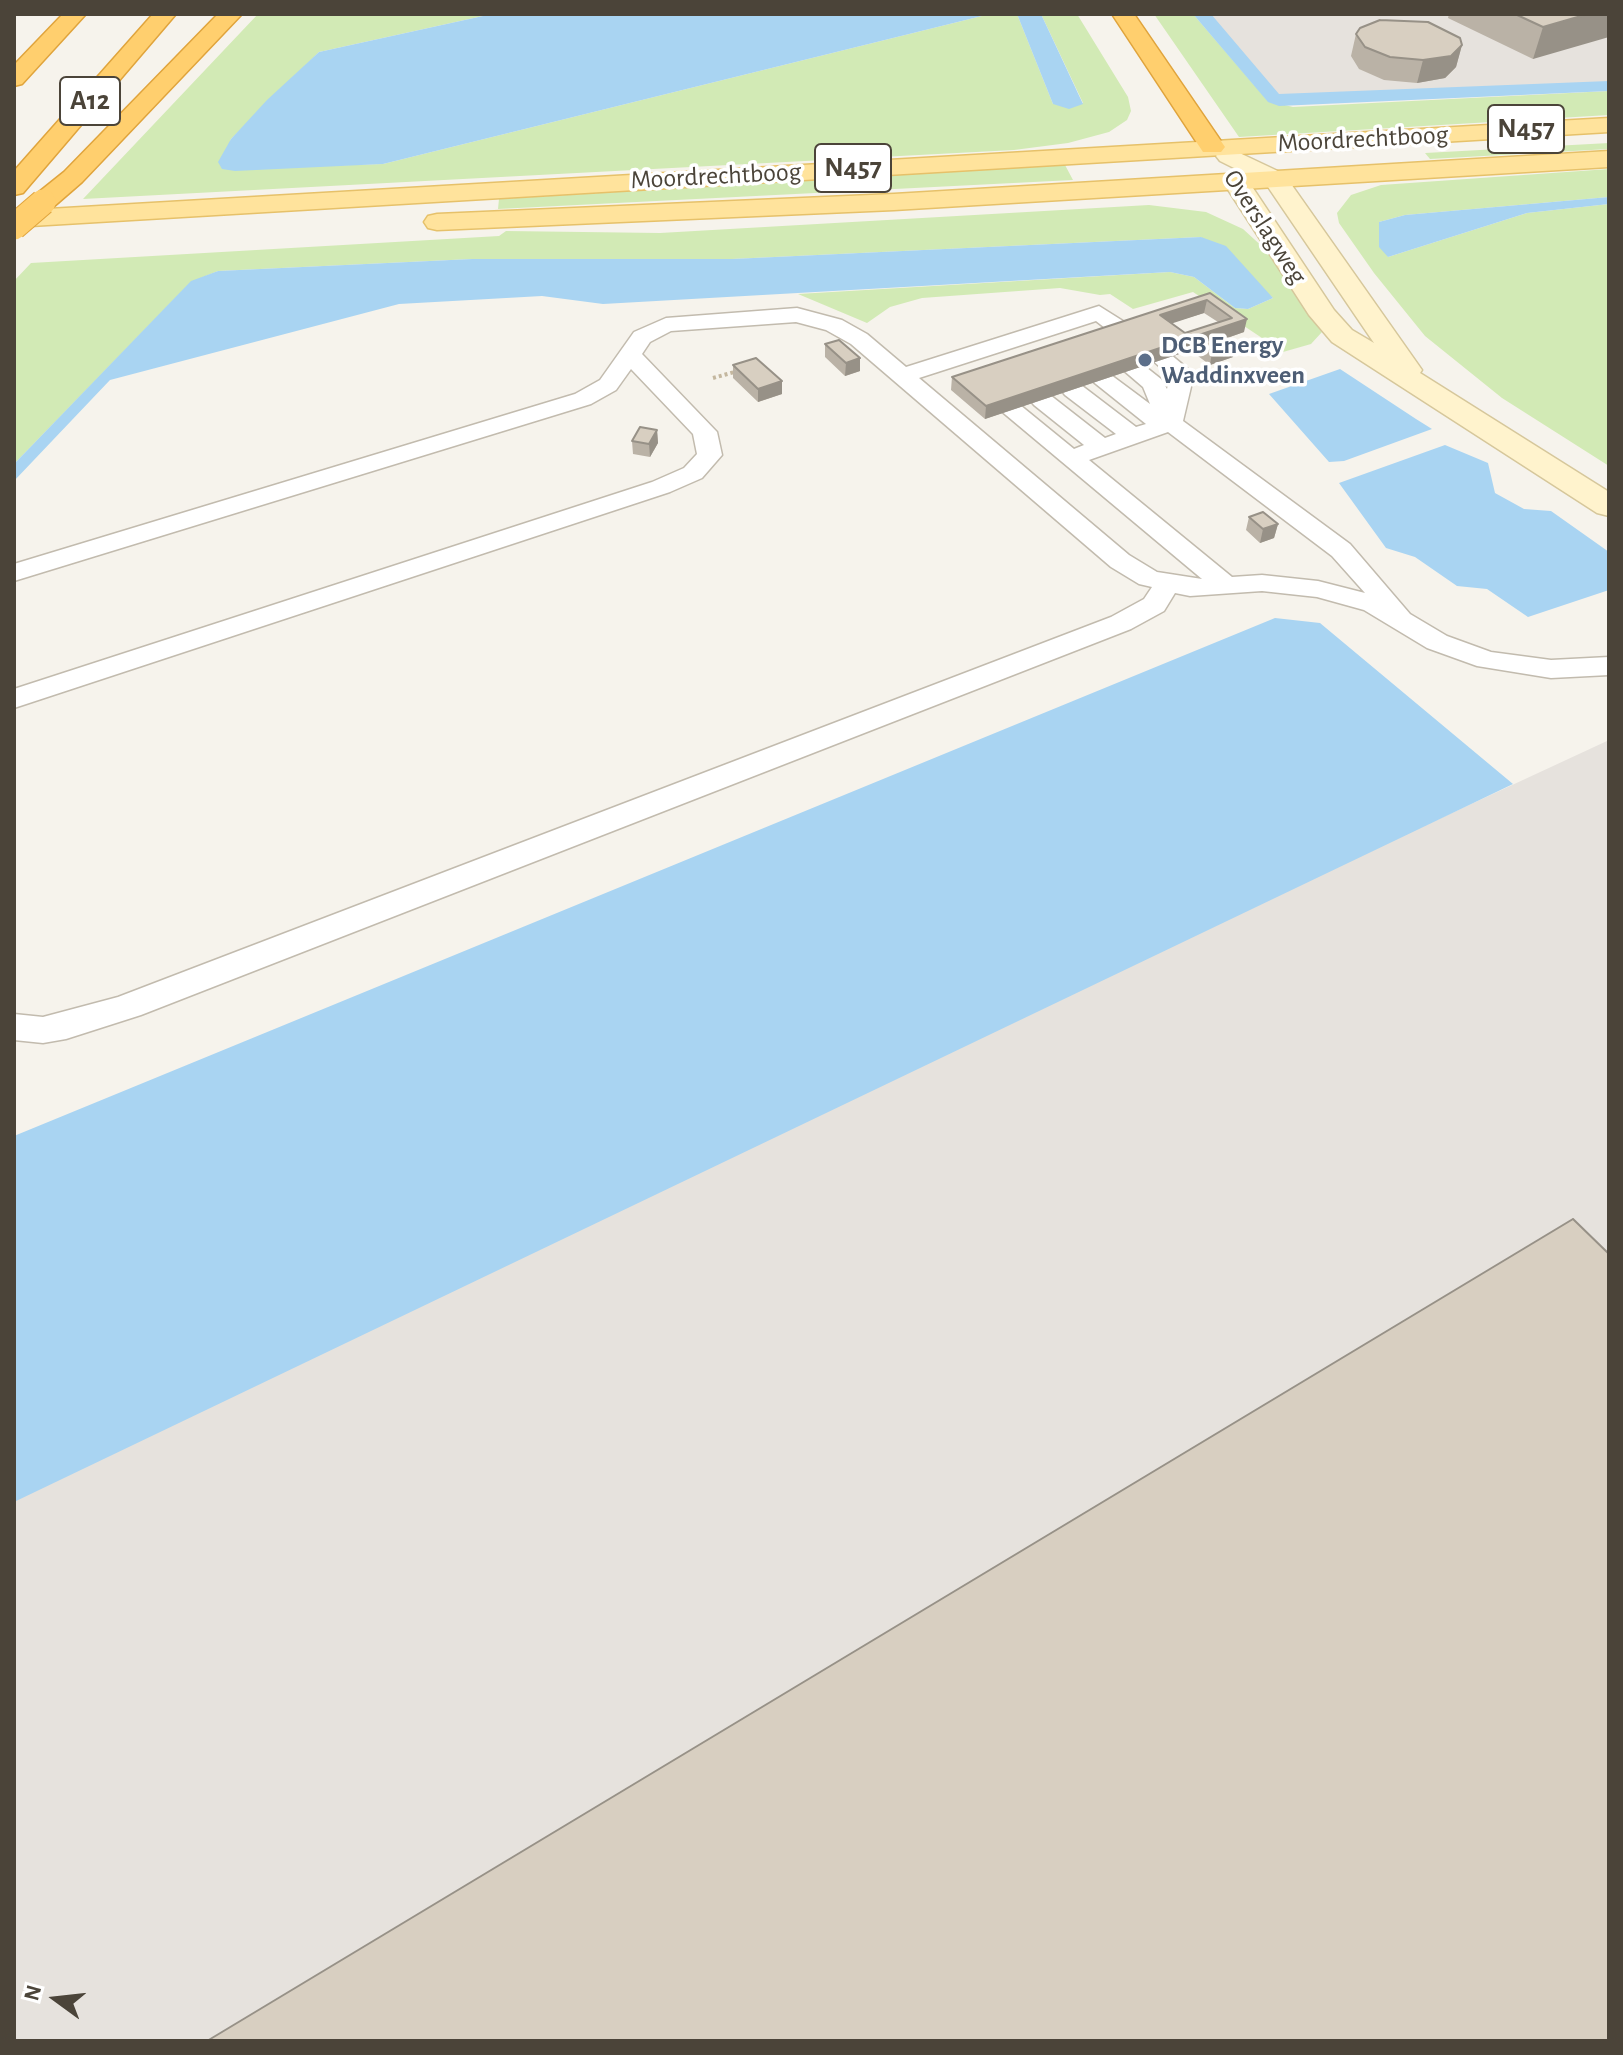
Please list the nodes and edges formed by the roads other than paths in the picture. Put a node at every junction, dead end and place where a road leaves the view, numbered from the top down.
1 (75, 14) edge
2 (165, 14) edge
3 (231, 14) edge
4 (1123, 14) edge
5 (14, 79) edge
6 (1609, 125) edge
7 (1212, 147) junction
8 (1609, 159) edge
9 (1275, 179) junction
10 (1236, 182) junction
11 (14, 187) edge
12 (14, 219) edge
13 (411, 223) dead end
14 (19, 240) edge
15 (1071, 322) junction
16 (1041, 332) junction
17 (1126, 333) edge
18 (1012, 342) junction
19 (1097, 342) edge
20 (982, 351) junction
21 (1067, 352) edge
22 (629, 354) junction
23 (1162, 359) edge
24 (952, 361) junction
25 (1037, 361) edge
26 (1134, 369) edge
27 (1007, 371) edge
28 (903, 376) junction
29 (1413, 378) junction
30 (1103, 380) edge
31 (977, 381) edge
32 (1073, 390) edge
33 (1042, 400) edge
34 (1012, 410) edge
35 (1167, 424) junction
36 (1133, 436) junction
37 (1101, 447) junction
38 (1071, 458) junction
39 (1609, 506) edge
40 (14, 573) edge
41 (1167, 585) junction
42 (1227, 586) junction
43 (1405, 622) junction
44 (1609, 666) edge
45 (14, 699) edge
46 (14, 1027) edge

1 - 5 highway, A12
2 - 11 highway, A12
3 - 14 highway, A12, bridge
4 - 7 highway
6 - 7 main road, Moordrechtboog / N457
7 - 9 street, Overslagweg
7 - 10 main road, Overslagweg
7 - 12 main road, Moordrechtboog / N457
8 - 9 main road, Moordrechtboog / N457
9 - 10 main road, Moordrechtboog / N457
9 - 29 street, Overslagweg
10 - 13 main road, Moordrechtboog / N457
10 - 29 street, Overslagweg
15 - 16 lane
15 - 17 lane
15 - 19 lane
16 - 18 lane
16 - 21 lane
18 - 20 lane
18 - 25 lane
20 - 24 lane
20 - 27 lane
22 - 28 lane
22 - 40 lane
22 - 45 lane
23 - 35 lane
24 - 28 lane
24 - 31 lane
26 - 35 lane
28 - 41 lane
29 - 39 street, Overslagweg
30 - 35 lane
32 - 36 lane
33 - 37 lane
34 - 38 lane
35 - 36 lane
35 - 43 lane
36 - 37 lane
37 - 38 lane
38 - 42 lane
41 - 42 lane
41 - 46 lane
42 - 43 lane
43 - 44 lane

